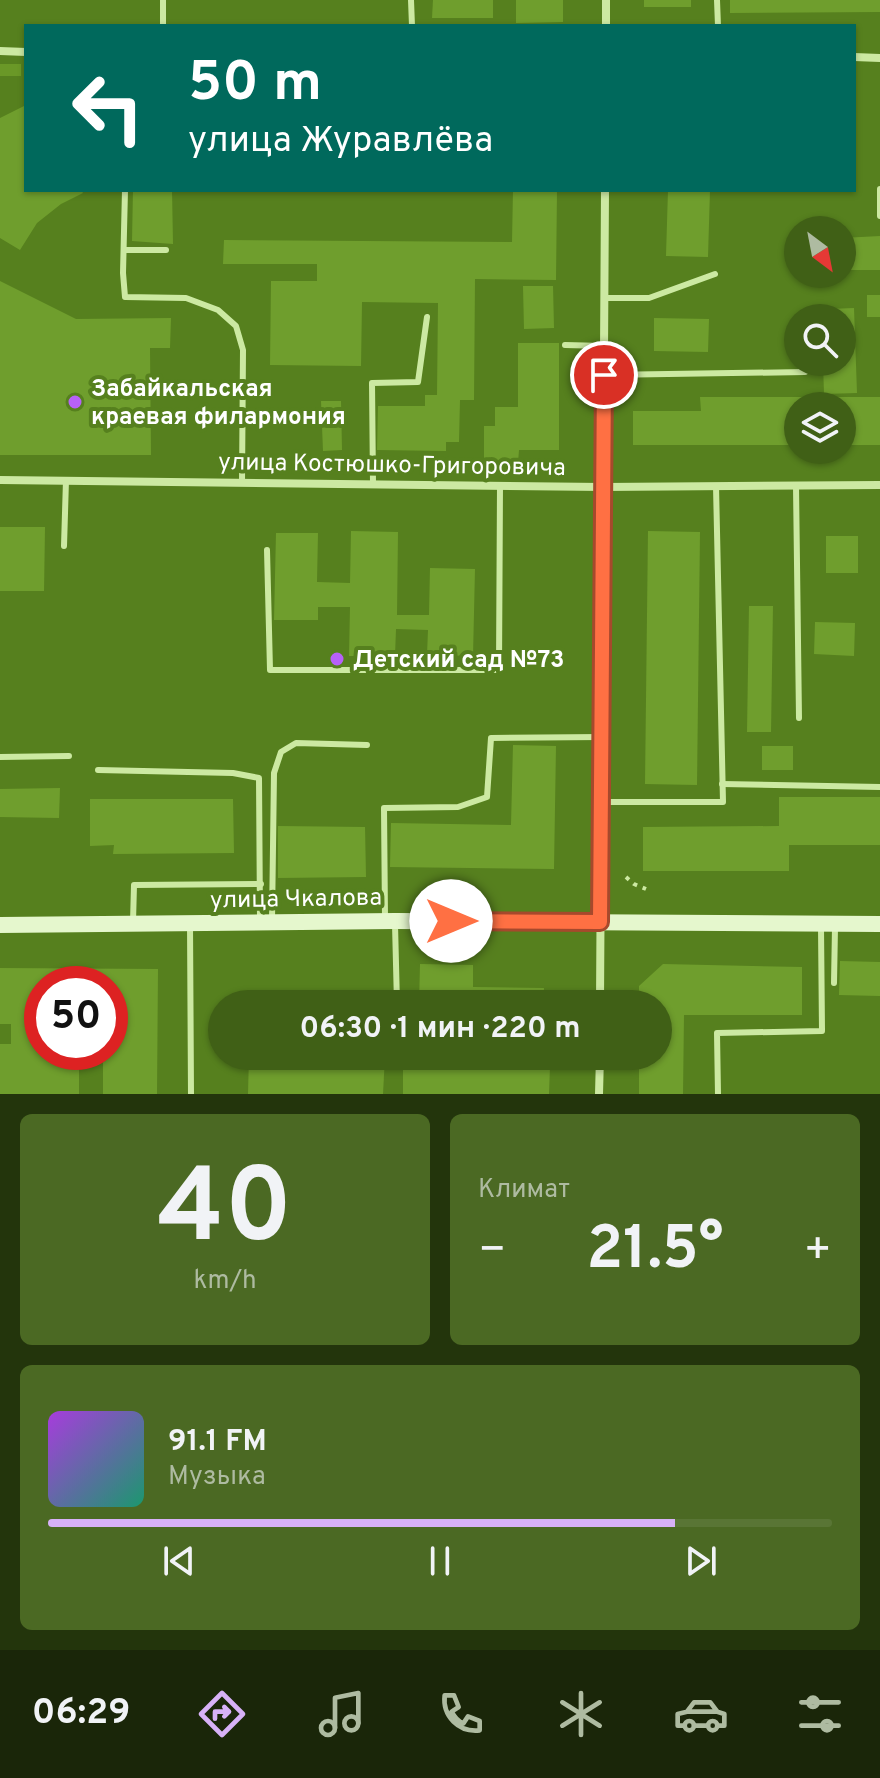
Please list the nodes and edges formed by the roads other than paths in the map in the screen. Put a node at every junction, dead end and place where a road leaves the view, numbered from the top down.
1 (163, 0) edge
2 (411, 0) edge
3 (606, 0) edge
4 (717, 0) edge
5 (163, 24) edge
6 (412, 24) edge
7 (606, 24) edge
8 (718, 24) edge
9 (0, 51) edge
10 (24, 52) edge
11 (856, 57) edge
12 (880, 58) edge
13 (880, 189) edge
14 (125, 192) edge
15 (605, 192) edge
16 (880, 216) edge
17 (124, 250) junction
18 (166, 250) dead end
19 (715, 274) dead end
20 (604, 298) junction
21 (427, 317) dead end
22 (565, 345) dead end
23 (604, 346) junction
24 (784, 372) edge
25 (604, 375) junction
26 (0, 480) edge
27 (66, 480) junction
28 (242, 483) junction
29 (373, 484) junction
30 (880, 485) edge
31 (500, 486) junction
32 (716, 486) junction
33 (796, 486) junction
34 (603, 487) junction
35 (64, 546) dead end
36 (267, 550) dead end
37 (799, 718) dead end
38 (602, 737) junction
39 (367, 745) dead end
40 (69, 756) dead end
41 (0, 757) edge
42 (98, 770) dead end
43 (722, 784) junction
44 (880, 787) edge
45 (601, 802) junction
46 (261, 884) junction
47 (390, 921) junction
48 (600, 922) junction
49 (828, 923) junction
50 (133, 924) junction
51 (190, 924) junction
52 (266, 924) junction
53 (880, 924) edge
54 (0, 925) edge
55 (834, 983) dead end
56 (396, 990) edge
57 (600, 990) edge
58 (600, 1070) edge
59 (191, 1094) edge
60 (599, 1094) edge
61 (718, 1094) edge

1 - 5 lane
2 - 6 lane
3 - 7 street
4 - 8 lane
9 - 10 street
11 - 12 street
13 - 16 lane
14 - 17 lane
15 - 20 street
17 - 18 lane
17 - 28 lane
19 - 20 lane
20 - 23 street
21 - 29 lane
22 - 23 lane
23 - 25 street
24 - 25 lane
25 - 34 street
26 - 27 street, улица Костюшко-Григоровича
27 - 28 street, улица Костюшко-Григоровича
27 - 35 lane
28 - 29 street, улица Костюшко-Григоровича
29 - 31 street, улица Костюшко-Григоровича
30 - 33 street, улица Костюшко-Григоровича
31 - 34 street, улица Костюшко-Григоровича
31 - 36 lane
32 - 33 street, улица Костюшко-Григоровича
32 - 34 street, улица Костюшко-Григоровича
32 - 43 lane
33 - 37 lane
34 - 38 street
38 - 45 street
38 - 47 lane
39 - 52 lane
40 - 41 lane
42 - 46 lane
43 - 44 lane
43 - 45 lane
45 - 48 street
46 - 50 lane
46 - 52 lane
47 - 48 main road, улица Чкалова
47 - 52 main road, улица Чкалова
47 - 56 lane
48 - 49 main road, улица Чкалова
48 - 57 street
49 - 53 main road, улица Чкалова
49 - 55 lane
49 - 61 lane
50 - 51 main road, улица Чкалова
50 - 54 main road, улица Чкалова
51 - 52 main road, улица Чкалова
51 - 59 lane
58 - 60 street

